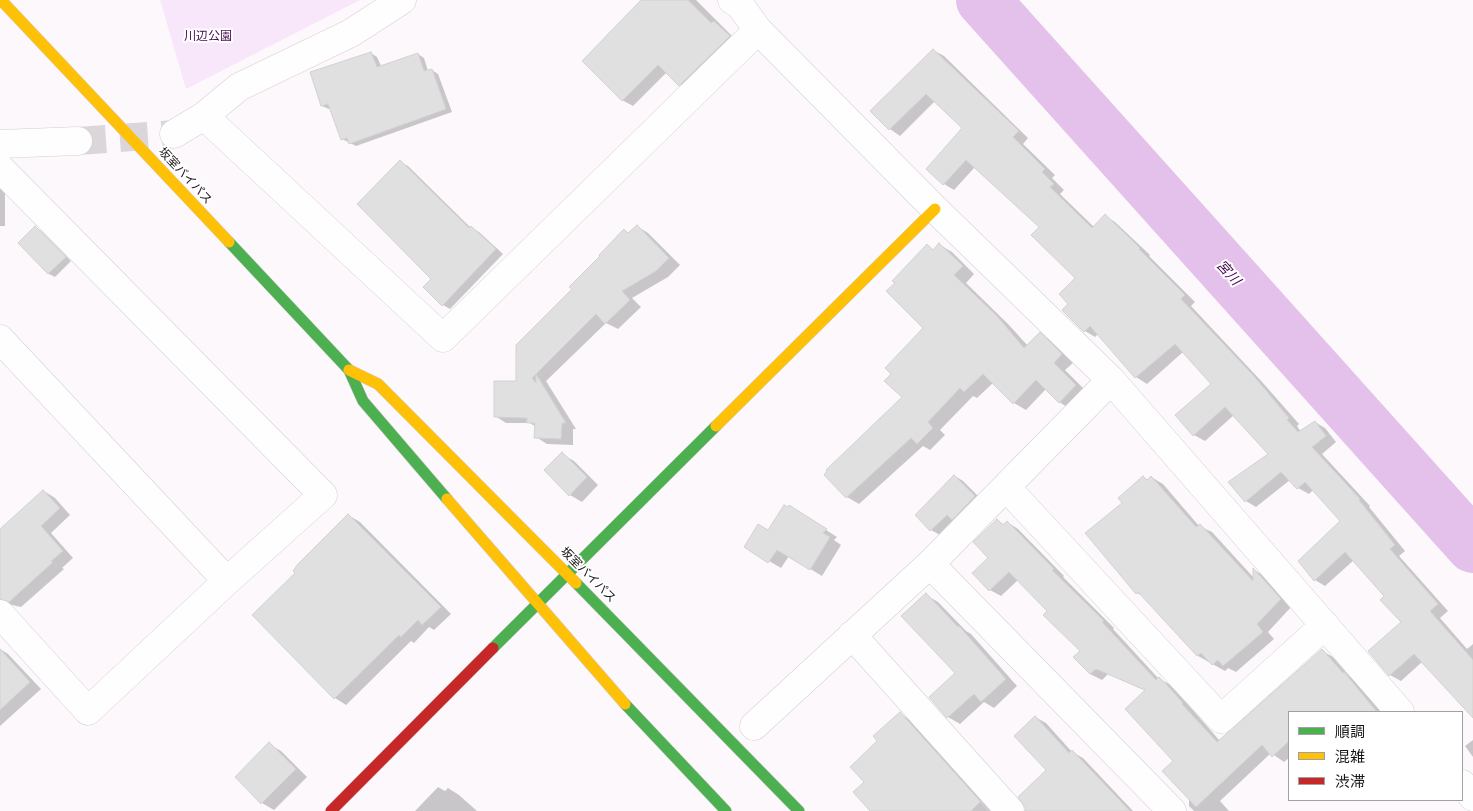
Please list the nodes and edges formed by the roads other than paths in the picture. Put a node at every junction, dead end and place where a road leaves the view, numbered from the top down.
1 (1, 0) edge
2 (402, 0) edge
3 (732, 0) edge
4 (758, 30) junction
5 (204, 116) junction
6 (174, 134) tunnel mouth
7 (78, 140) tunnel mouth
8 (0, 144) edge
9 (0, 168) edge
10 (935, 209) junction
11 (0, 339) edge
12 (349, 370) junction
13 (1111, 380) junction
14 (1006, 487) junction
15 (930, 564) junction
16 (567, 574) junction
17 (227, 581) junction
18 (537, 603) junction
19 (0, 614) edge
20 (1325, 625) junction
21 (852, 635) junction
22 (1399, 711) edge
23 (754, 726) dead end
24 (1463, 785) edge
25 (1473, 797) edge
26 (331, 811) edge
27 (726, 811) edge
28 (799, 811) edge
29 (1010, 811) edge
30 (1172, 811) edge

1 - 12 main road, 坂室バイパス
2 - 5 street
3 - 4 street
4 - 5 street
4 - 10 street
5 - 6 street
7 - 8 street
9 - 17 street
10 - 13 street
10 - 16 main road
11 - 17 street
12 - 16 main road, 坂室バイパス
12 - 18 main road, 坂室バイパス
13 - 14 street
13 - 20 street
14 - 15 street
14 - 20 street
15 - 21 street
15 - 30 street
16 - 18 main road
16 - 28 main road, 坂室バイパス
17 - 19 street
18 - 26 main road
18 - 27 main road, 坂室バイパス
20 - 22 street
21 - 23 street
21 - 29 street
24 - 25 street

